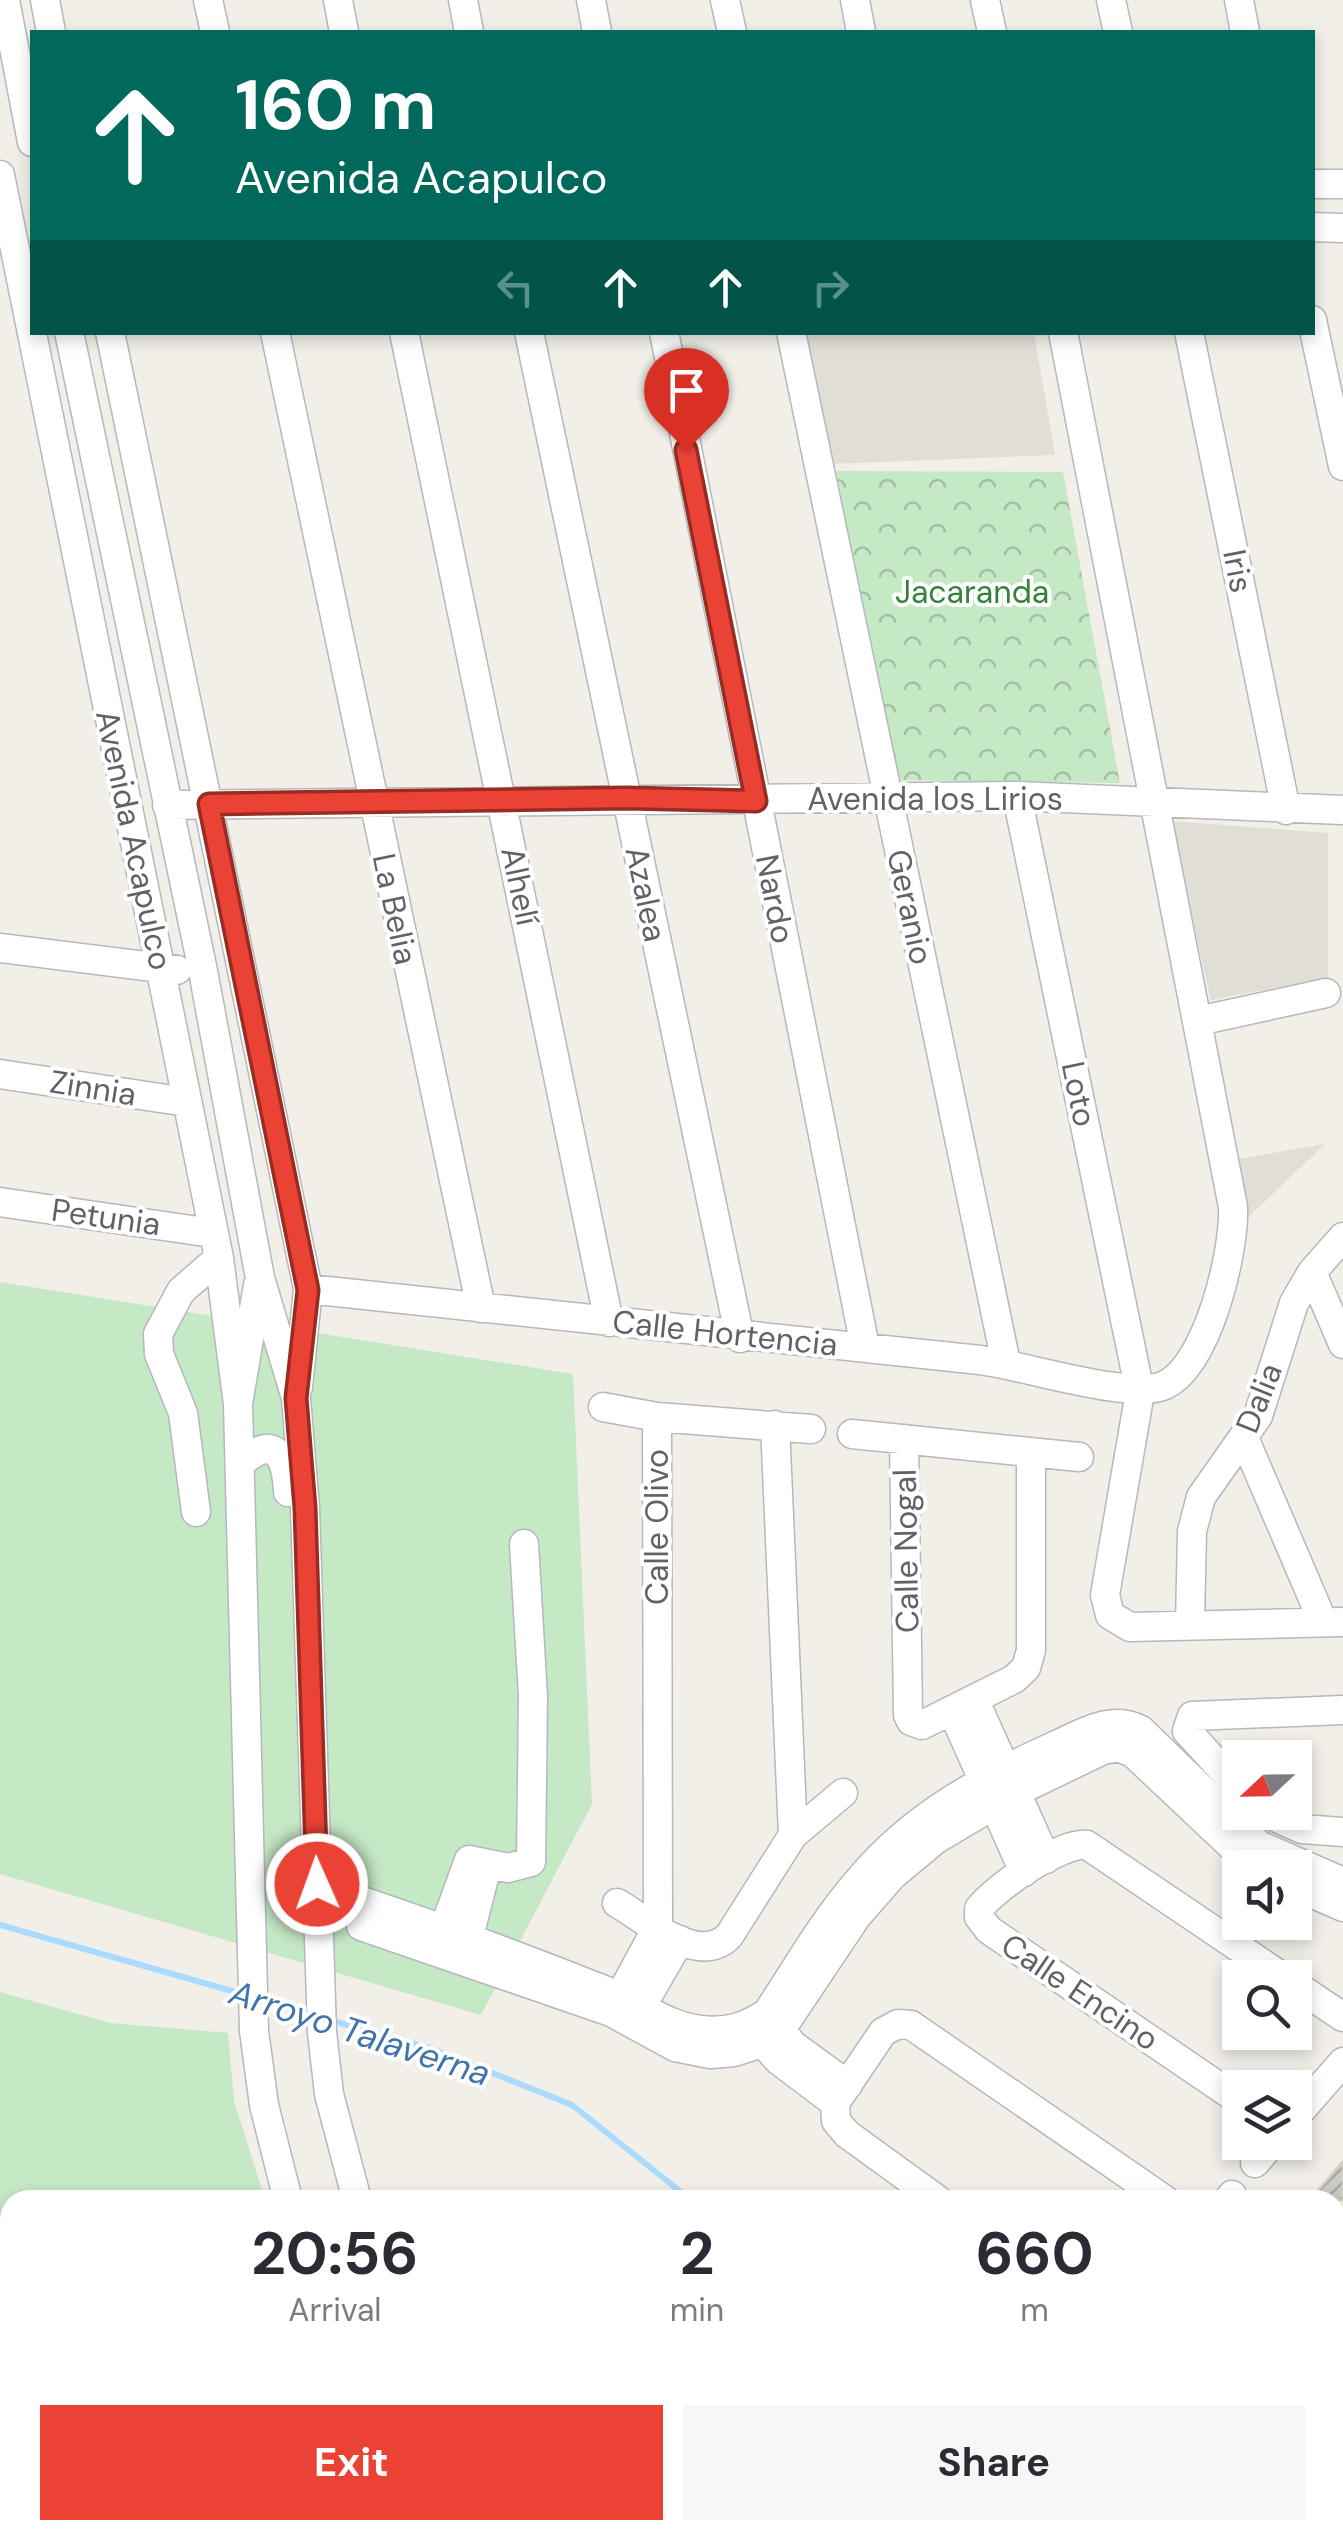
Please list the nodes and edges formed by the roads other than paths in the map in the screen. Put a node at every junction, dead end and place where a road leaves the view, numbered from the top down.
1 (5, 0) edge
2 (45, 0) edge
3 (208, 0) edge
4 (338, 0) edge
5 (462, 0) edge
6 (591, 0) edge
7 (726, 0) edge
8 (855, 0) edge
9 (985, 0) edge
10 (1112, 0) edge
11 (1239, 0) edge
12 (51, 30) edge
13 (215, 30) edge
14 (344, 30) edge
15 (469, 30) edge
16 (597, 30) edge
17 (732, 30) edge
18 (861, 30) edge
19 (992, 30) edge
20 (1118, 30) edge
21 (1245, 30) edge
22 (30, 131) edge
23 (30, 158) edge
24 (0, 163) edge
25 (0, 175) edge
26 (1315, 184) edge
27 (1343, 184) edge
28 (1315, 227) edge
29 (1343, 228) edge
30 (15, 233) edge
31 (17, 279) edge
32 (1315, 334) edge
33 (70, 335) edge
34 (111, 335) edge
35 (276, 335) edge
36 (405, 335) edge
37 (530, 335) edge
38 (665, 335) edge
39 (793, 335) edge
40 (1064, 335) edge
41 (1191, 335) edge
42 (1343, 466) edge
43 (1017, 796) junction
44 (887, 797) junction
45 (626, 798) junction
46 (502, 800) junction
47 (756, 801) junction
48 (1155, 801) junction
49 (372, 803) junction
50 (209, 804) junction
51 (167, 805) junction
52 (1286, 810) junction
53 (1343, 810) edge
54 (0, 948) edge
55 (160, 968) junction
56 (203, 971) junction
57 (1326, 993) dead end
58 (1198, 1021) junction
59 (0, 1074) edge
60 (186, 1102) junction
61 (0, 1202) edge
62 (1343, 1237) edge
63 (215, 1246) junction
64 (1312, 1272) junction
65 (260, 1278) junction
66 (308, 1290) junction
67 (482, 1308) junction
68 (609, 1322) junction
69 (740, 1338) junction
70 (1343, 1344) edge
71 (864, 1347) junction
72 (1006, 1363) junction
73 (1140, 1392) junction
74 (296, 1398) junction
75 (238, 1404) junction
76 (603, 1407) dead end
77 (657, 1417) junction
78 (776, 1425) junction
79 (812, 1429) dead end
80 (852, 1434) dead end
81 (904, 1439) junction
82 (1244, 1440) junction
83 (1031, 1454) junction
84 (1078, 1456) dead end
85 (240, 1464) junction
86 (196, 1512) dead end
87 (524, 1544) dead end
88 (307, 1570) junction
89 (1333, 1622) edge
90 (1190, 1624) junction
91 (963, 1705) junction
92 (1343, 1710) edge
93 (1222, 1770) edge
94 (999, 1786) junction
95 (843, 1793) dead end
96 (1312, 1830) edge
97 (1343, 1832) edge
98 (793, 1835) junction
99 (1235, 1850) edge
100 (1035, 1866) junction
101 (1343, 1882) edge
102 (1312, 1893) edge
103 (617, 1903) dead end
104 (1343, 1907) edge
105 (669, 1933) junction
106 (1257, 1960) edge
107 (1312, 1997) edge
108 (626, 2010) junction
109 (1343, 2018) edge
110 (764, 2028) junction
111 (1343, 2062) edge
112 (1222, 2089) edge
113 (842, 2094) junction
114 (1312, 2098) edge
115 (285, 2190) edge
116 (354, 2190) edge
117 (924, 2190) edge
118 (1150, 2190) edge

1 - 22 street
2 - 12 street
3 - 13 street
4 - 14 street
5 - 15 street
6 - 16 street
7 - 17 street
8 - 18 street
9 - 19 street
10 - 20 street
11 - 21 street
23 - 24 street
25 - 30 street, Avenida Acapulco
26 - 27 street
28 - 29 street
30 - 31 street, Avenida Acapulco
31 - 55 street, Avenida Acapulco
32 - 42 street
33 - 51 street, Avenida Acapulco
34 - 50 street
35 - 49 street, La Belia
36 - 46 street, Alhelí
37 - 45 street, Azalea
38 - 47 street, Nardo
39 - 44 street, Geranio
40 - 48 street
41 - 52 street, Iris
43 - 44 street, Avenida los Lirios
43 - 48 street, Avenida los Lirios
43 - 73 street, Loto
44 - 47 street, Avenida los Lirios
44 - 72 street, Geranio
45 - 46 street, Avenida los Lirios
45 - 47 street, Avenida los Lirios
45 - 69 street, Azalea
46 - 49 street, Avenida los Lirios
46 - 68 street, Alhelí
47 - 71 street, Nardo
48 - 52 street, Avenida los Lirios
48 - 58 street
49 - 50 street, Avenida los Lirios
49 - 67 street, La Belia
50 - 51 street, Avenida los Lirios
50 - 66 street
51 - 56 street, Avenida Acapulco
52 - 53 street, Avenida los Lirios
54 - 55 street
55 - 56 street
55 - 60 street, Avenida Acapulco
56 - 65 street, Avenida Acapulco
57 - 58 street
58 - 73 street
59 - 60 street, Zinnia
60 - 63 street, Avenida Acapulco
61 - 63 street, Petunia
62 - 64 street, Dalia
63 - 75 street, Avenida Acapulco
63 - 86 street
64 - 70 street
64 - 82 street, Dalia
65 - 74 street
65 - 75 street
66 - 67 street, Calle Hortencia
66 - 74 street
67 - 68 street, Calle Hortencia
68 - 69 street, Calle Hortencia
69 - 71 street, Calle Hortencia
71 - 72 street, Calle Hortencia
72 - 73 street, Calle Hortencia
73 - 90 street
74 - 88 street
75 - 85 street
76 - 77 street
77 - 78 street, Calle Olivo
77 - 105 street, Calle Olivo
78 - 79 street, Calle Olivo
78 - 98 street
80 - 81 street
81 - 83 street, Calle Nogal
81 - 91 street, Calle Nogal
82 - 89 street
82 - 90 street, Dalia
83 - 84 street
83 - 91 street, Calle Nogal
85 - 88 street
85 - 115 street
87 - 108 street
88 - 116 street
89 - 90 street
91 - 94 street
92 - 93 street
94 - 99 street
94 - 100 street
94 - 101 street
94 - 110 street
95 - 98 street
96 - 97 street
98 - 105 street
100 - 106 street, Calle Encino
100 - 112 street, Calle Encino
102 - 104 street
103 - 105 street
105 - 108 street, Calle Olivo
107 - 109 street
108 - 110 street
110 - 113 street
111 - 114 street
113 - 117 street
113 - 118 street

